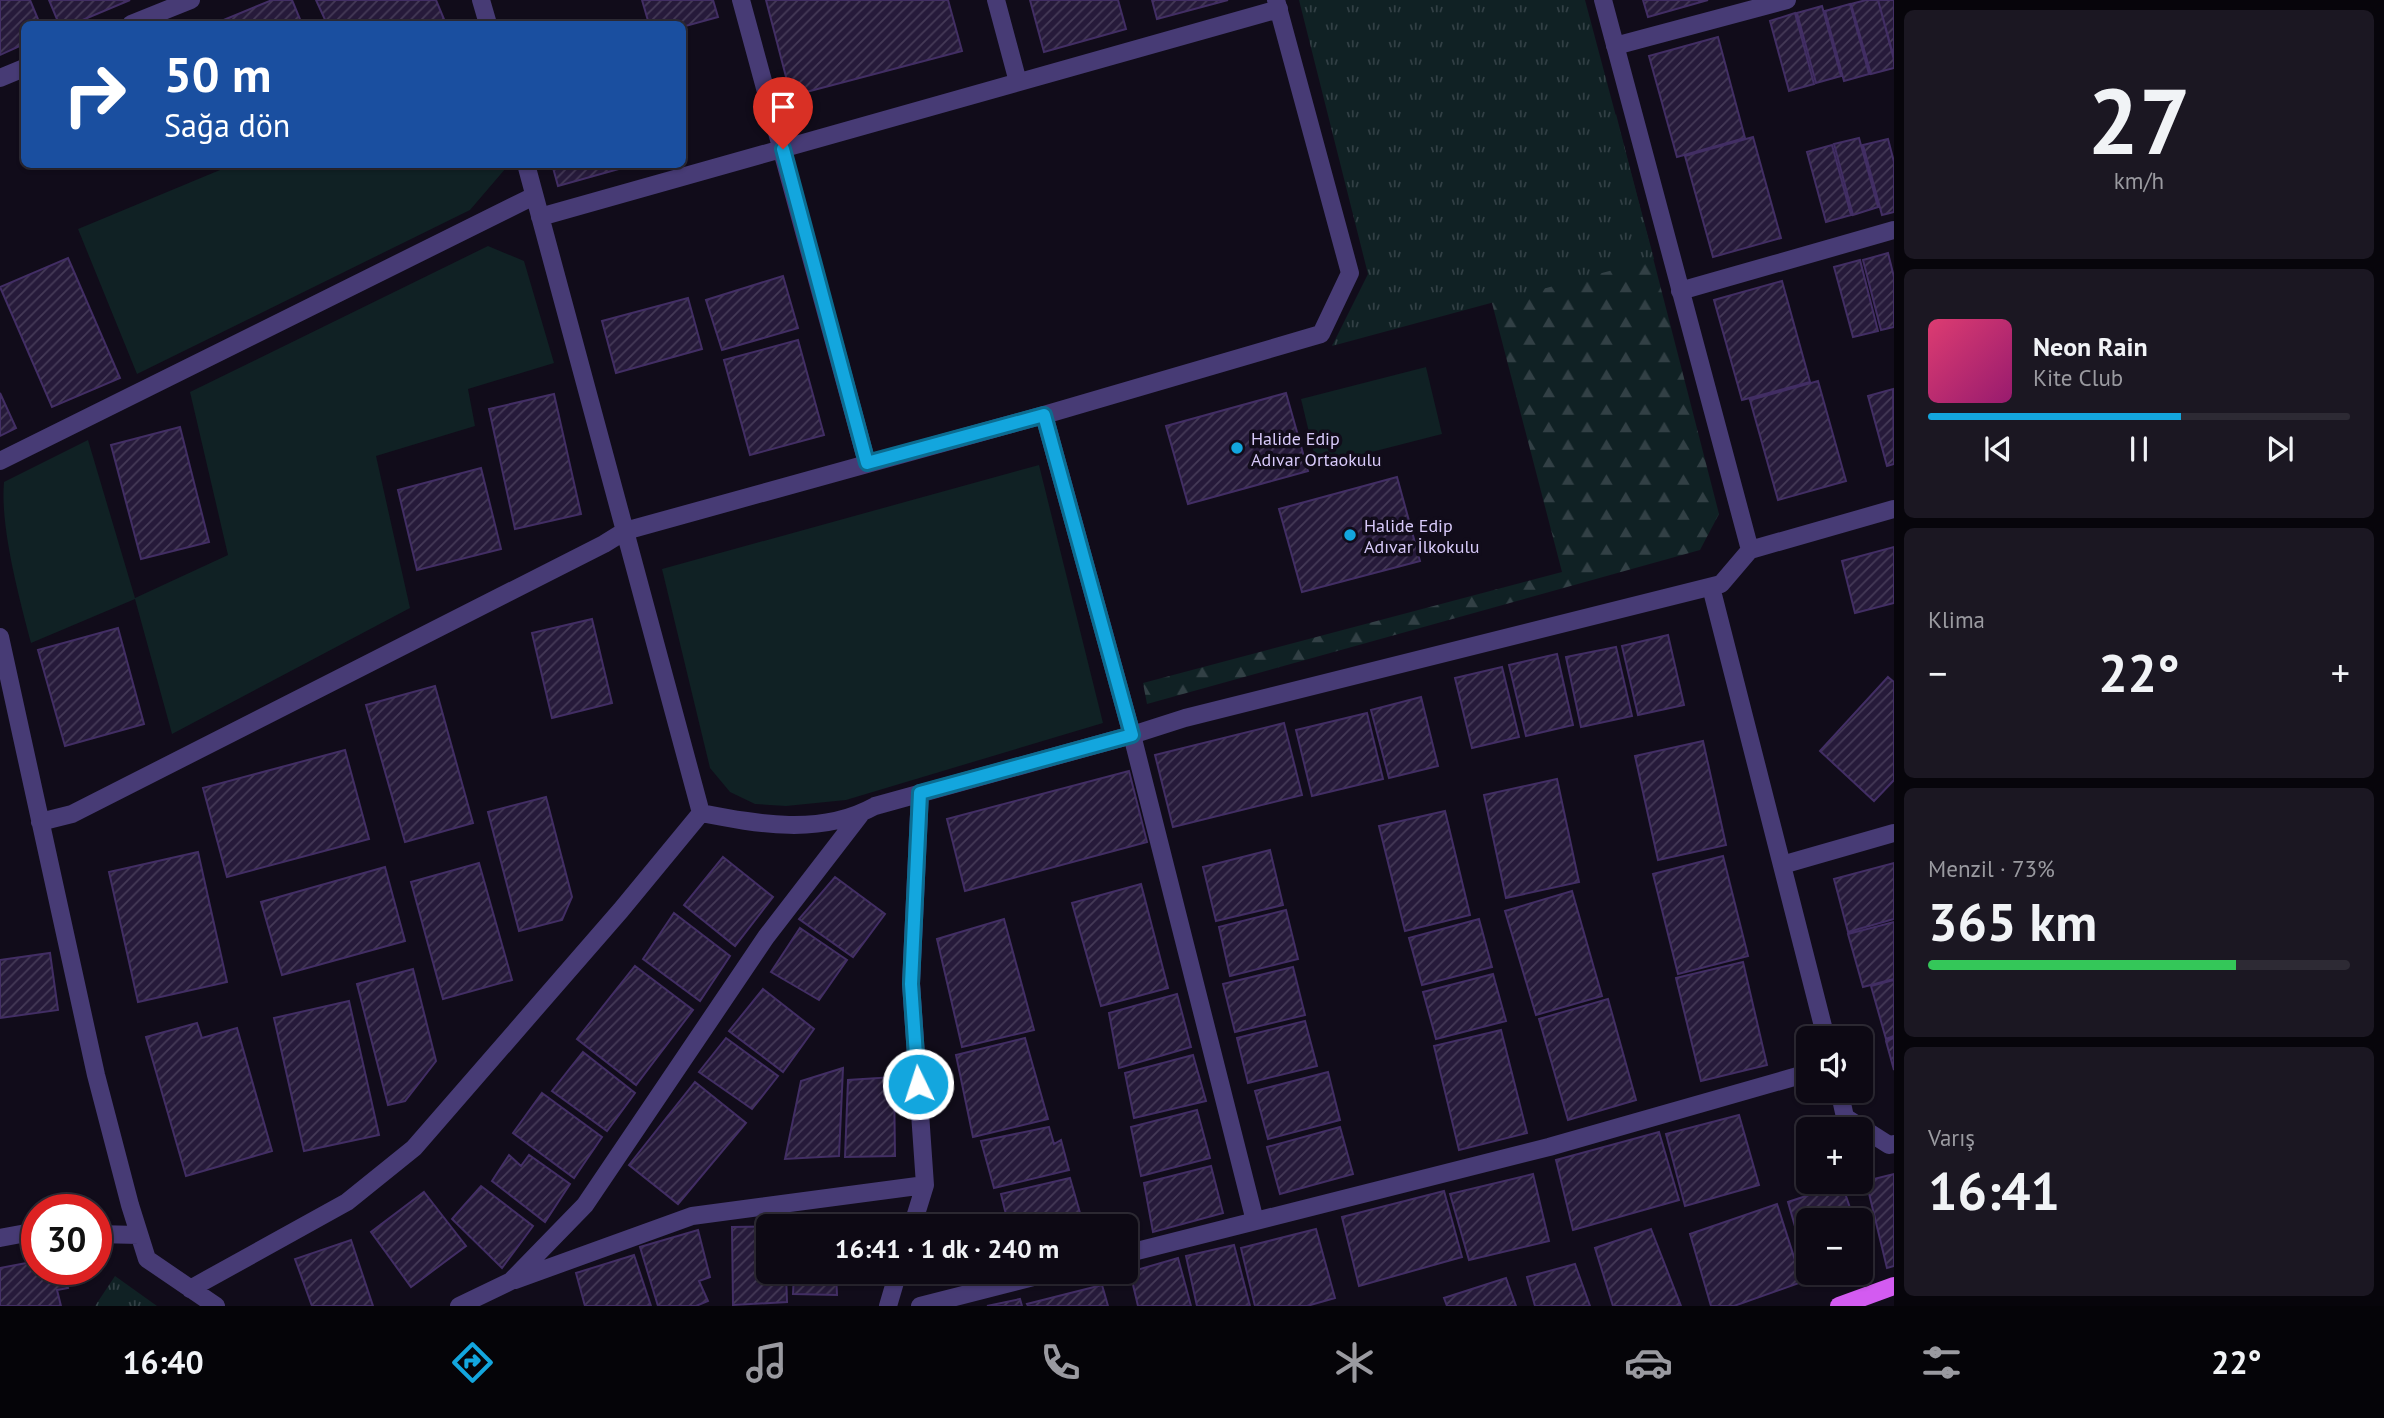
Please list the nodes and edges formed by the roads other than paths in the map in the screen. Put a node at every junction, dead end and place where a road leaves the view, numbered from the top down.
1 (191, 0) edge
2 (481, 0) edge
3 (741, 0) edge
4 (996, 0) edge
5 (1603, 0) edge
6 (1787, 0) edge
7 (1278, 4) edge
8 (138, 21) edge
9 (487, 21) edge
10 (1615, 46) junction
11 (21, 69) edge
12 (0, 78) edge
13 (1018, 82) junction
14 (783, 149) junction
15 (527, 168) edge
16 (534, 196) junction
17 (540, 218) junction
18 (1894, 230) edge
19 (1680, 290) junction
20 (1044, 415) junction
21 (0, 461) edge
22 (867, 463) junction
23 (1894, 509) edge
24 (625, 531) junction
25 (1750, 550) junction
26 (1711, 587) junction
27 (0, 637) edge
28 (1132, 735) junction
29 (920, 793) junction
30 (701, 813) junction
31 (860, 814) junction
32 (40, 822) junction
33 (1894, 832) edge
34 (1782, 865) junction
35 (1823, 1026) edge
36 (1796, 1076) edge
37 (1842, 1103) edge
38 (1894, 1144) edge
39 (925, 1185) junction
40 (916, 1214) edge
41 (1255, 1221) junction
42 (21, 1234) edge
43 (112, 1234) edge
44 (139, 1235) junction
45 (0, 1238) edge
46 (1138, 1251) edge
47 (511, 1281) junction
48 (894, 1284) edge
49 (1007, 1284) edge
50 (1894, 1286) edge
51 (190, 1289) junction
52 (216, 1306) edge
53 (459, 1306) edge
54 (888, 1306) edge
55 (920, 1306) edge
56 (1839, 1306) edge

1 - 8 street
2 - 9 street
3 - 14 street
4 - 13 street
5 - 10 street
6 - 10 street
7 - 13 street
7 - 20 street
10 - 19 street
11 - 12 street
13 - 14 street
14 - 17 street
14 - 22 street
15 - 16 street
16 - 17 street
16 - 21 street
17 - 24 street
18 - 19 street
19 - 25 street
20 - 22 street
20 - 28 street
22 - 24 street
23 - 25 street
24 - 30 street
24 - 32 street
25 - 26 street
26 - 28 street
26 - 34 street
27 - 32 street
28 - 29 street
28 - 41 street
29 - 31 street
29 - 39 street
30 - 31 street
30 - 51 street
31 - 47 street
32 - 44 street
33 - 34 street
34 - 35 street
36 - 41 street
37 - 38 street
39 - 40 street
39 - 47 street
41 - 46 street
42 - 45 street
43 - 44 street
44 - 51 street
47 - 53 street
48 - 54 street
49 - 55 street
50 - 56 main road
51 - 52 street

